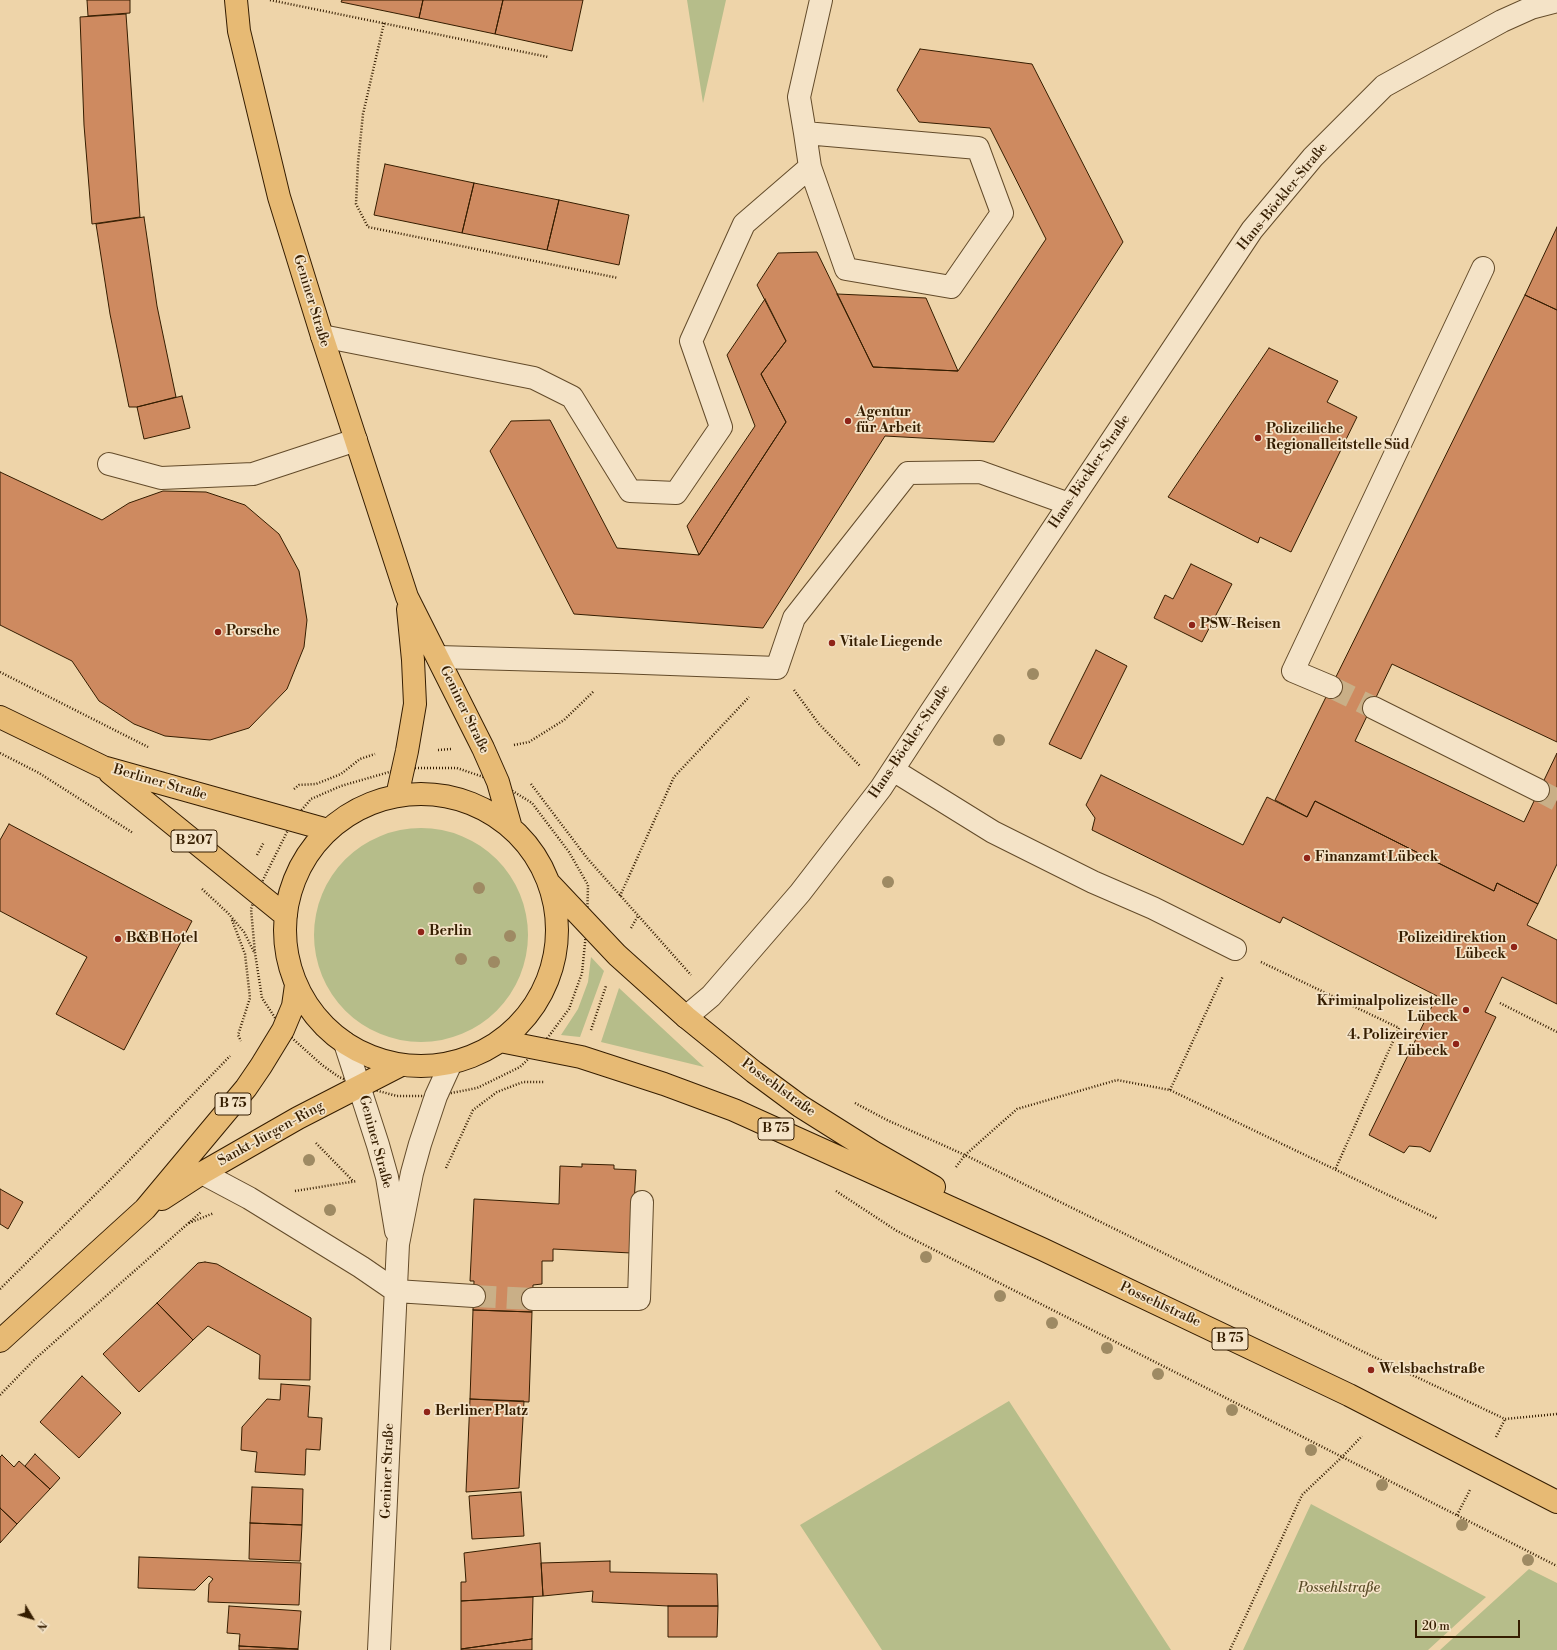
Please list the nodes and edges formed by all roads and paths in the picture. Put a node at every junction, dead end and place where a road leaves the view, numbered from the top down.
1 (236, 0) edge
2 (270, 0) edge
3 (821, 0) edge
4 (1557, 1) edge
5 (1530, 4) edge
6 (384, 23) junction
7 (548, 57) dead end
8 (804, 133) junction
9 (810, 167) junction
10 (1483, 268) dead end
11 (618, 278) dead end
12 (322, 336) junction
13 (356, 440) junction
14 (109, 464) dead end
15 (1069, 504) junction
16 (407, 597) junction
17 (438, 658) junction
18 (616, 662) junction
19 (777, 668) junction
20 (0, 672) edge
21 (1331, 687) tunnel mouth
22 (1374, 708) tunnel mouth
23 (0, 716) edge
24 (149, 747) dead end
25 (507, 747) dead end
26 (0, 753) edge
27 (372, 754) dead end
28 (103, 767) junction
29 (403, 768) junction
30 (893, 770) junction
31 (498, 782) junction
32 (530, 783) dead end
33 (881, 788) junction
34 (292, 790) dead end
35 (1538, 790) tunnel mouth
36 (397, 796) junction
37 (293, 820) junction
38 (511, 828) junction
39 (328, 830) junction
40 (136, 834) dead end
41 (548, 881) junction
42 (200, 887) dead end
43 (257, 892) junction
44 (620, 896) junction
45 (228, 913) junction
46 (286, 916) junction
47 (638, 916) junction
48 (587, 923) junction
49 (1236, 949) junction
50 (255, 953) junction
51 (617, 955) junction
52 (296, 985) junction
53 (711, 996) junction
54 (1500, 1003) dead end
55 (686, 1017) junction
56 (283, 1030) junction
57 (1557, 1032) edge
58 (500, 1041) junction
59 (242, 1043) dead end
60 (345, 1043) junction
61 (540, 1048) junction
62 (231, 1055) dead end
63 (581, 1058) junction
64 (451, 1063) junction
65 (401, 1065) junction
66 (545, 1082) dead end
67 (360, 1086) junction
68 (1170, 1090) junction
69 (436, 1096) junction
70 (852, 1102) dead end
71 (316, 1142) dead end
72 (965, 1155) junction
73 (445, 1170) dead end
74 (1335, 1170) junction
75 (202, 1173) junction
76 (353, 1182) dead end
77 (830, 1187) dead end
78 (938, 1189) junction
79 (642, 1202) dead end
80 (146, 1209) junction
81 (1438, 1219) dead end
82 (185, 1224) dead end
83 (398, 1244) junction
84 (1042, 1249) junction
85 (0, 1289) edge
86 (396, 1291) junction
87 (474, 1296) tunnel mouth
88 (533, 1299) tunnel mouth
89 (0, 1341) edge
90 (0, 1395) edge
91 (1383, 1413) junction
92 (1557, 1414) edge
93 (1343, 1456) junction
94 (1557, 1502) edge
95 (1557, 1566) edge
96 (380, 1650) edge
97 (1230, 1650) edge

1 - 12 main road, Geniner Straße
2 - 6 path
3 - 8 street
4 - 5 street, Hans-Böckler-Straße
5 - 15 street, Hans-Böckler-Straße
6 - 7 path
6 - 11 path
8 - 9 street
8 - 9 street
9 - 12 street
10 - 21 street
12 - 13 main road, Geniner Straße
13 - 14 street
13 - 16 main road, Geniner Straße
15 - 19 street
15 - 30 street, Hans-Böckler-Straße
16 - 17 main road, Geniner Straße
16 - 29 main road, Geniner Straße
17 - 18 street
17 - 31 main road, Geniner Straße
18 - 19 street
18 - 25 path
19 - 33 path
19 - 44 path
20 - 24 path
22 - 35 street
23 - 28 main road, B 207
26 - 40 path
27 - 34 path
28 - 37 main road, Berliner Straße / B 207
28 - 43 main road, Berliner Straße / B 207
29 - 31 path
29 - 36 main road, Geniner Straße
29 - 37 path
30 - 33 street, Hans-Böckler-Straße
30 - 49 street
31 - 38 main road, Geniner Straße
31 - 48 path
32 - 44 path
33 - 53 street, Hans-Böckler-Straße
36 - 38 main road
36 - 39 main road
37 - 39 main road, Berliner Straße / B 207
37 - 43 path
38 - 41 main road
39 - 46 main road
41 - 48 main road, Possehlstraße / B 75
41 - 58 main road
42 - 45 path
43 - 46 main road, Berliner Straße / B 207
43 - 50 path
44 - 47 path
45 - 50 path
45 - 59 path
46 - 52 main road
47 - 51 path
47 - 53 path
48 - 51 main road, Possehlstraße / B 75
48 - 61 path
49 - 68 path
49 - 74 path
50 - 56 path
51 - 55 main road, Possehlstraße / B 75
51 - 63 path
52 - 56 main road, Sankt-Jürgen-Ring / B 75
52 - 60 main road
53 - 55 street, Hans-Böckler-Straße
54 - 57 path
55 - 78 main road, Possehlstraße / B 75
56 - 67 path
56 - 80 main road, Sankt-Jürgen-Ring / B 75
58 - 61 main road, Possehlstraße / B 75
58 - 64 main road
60 - 65 main road
60 - 67 street, Geniner Straße
61 - 63 main road, Possehlstraße / B 75
61 - 69 path
62 - 85 path
63 - 84 main road, Possehlstraße / B 75
64 - 65 main road
64 - 69 street, Geniner Straße
65 - 67 main road, Sankt-Jürgen-Ring / B 75
66 - 73 path
67 - 69 path
67 - 75 main road, Sankt-Jürgen-Ring / B 75
67 - 83 street, Geniner Straße
68 - 72 path
68 - 74 path
69 - 83 street, Geniner Straße
70 - 72 path
71 - 76 path
72 - 78 path
72 - 92 path
74 - 81 path
75 - 80 main road, Sankt-Jürgen-Ring / B 75
75 - 86 street
77 - 93 path
78 - 84 main road, Possehlstraße / B 75
79 - 88 street
80 - 89 main road, Sankt-Jürgen-Ring / B 75
82 - 90 path
83 - 86 street, Geniner Straße
84 - 91 main road, Possehlstraße / B 75
86 - 87 street
86 - 96 street, Geniner Straße
91 - 93 path
91 - 94 main road, Possehlstraße / B 75
93 - 95 path
93 - 97 path

